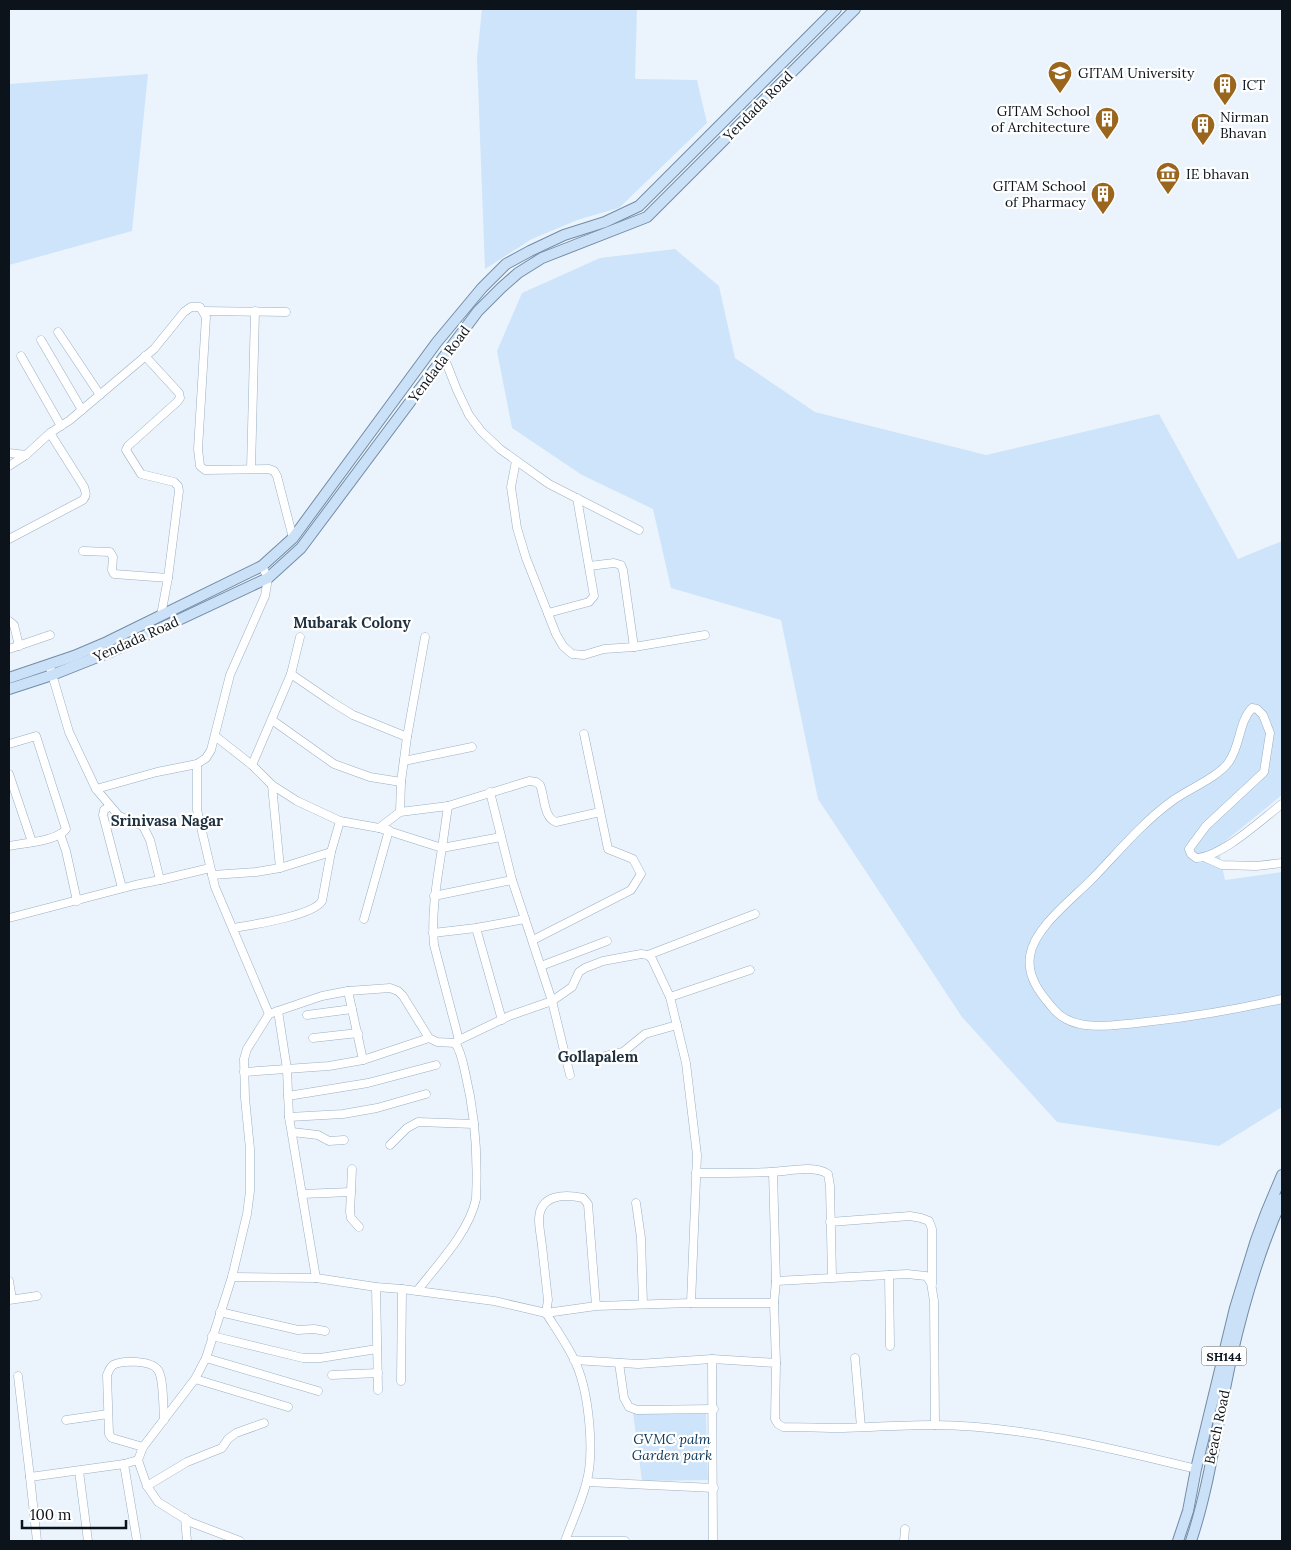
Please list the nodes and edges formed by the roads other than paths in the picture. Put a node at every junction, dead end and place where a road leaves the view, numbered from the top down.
1 (836, 9) edge
2 (855, 9) edge
3 (204, 311) junction
4 (255, 311) junction
5 (286, 312) dead end
6 (58, 332) dead end
7 (41, 340) dead end
8 (21, 356) dead end
9 (145, 356) junction
10 (444, 357) junction
11 (100, 395) junction
12 (82, 410) junction
13 (61, 426) junction
14 (50, 433) junction
15 (9, 453) edge
16 (26, 455) junction
17 (516, 461) junction
18 (9, 466) edge
19 (251, 469) junction
20 (577, 498) junction
21 (639, 530) dead end
22 (293, 538) junction
23 (9, 539) edge
24 (82, 551) dead end
25 (262, 566) junction
26 (590, 566) junction
27 (168, 578) junction
28 (268, 578) junction
29 (548, 613) junction
30 (162, 615) junction
31 (9, 620) edge
32 (50, 635) dead end
33 (300, 636) dead end
34 (705, 636) dead end
35 (425, 637) dead end
36 (19, 646) junction
37 (634, 647) junction
38 (9, 649) edge
39 (51, 669) junction
40 (291, 674) junction
41 (9, 678) edge
42 (9, 689) edge
43 (272, 720) junction
44 (584, 734) dead end
45 (215, 736) junction
46 (408, 737) junction
47 (9, 744) edge
48 (472, 747) dead end
49 (404, 761) junction
50 (197, 764) junction
51 (252, 765) junction
52 (9, 774) edge
53 (400, 782) junction
54 (272, 785) junction
55 (96, 789) junction
56 (490, 792) junction
57 (1282, 804) edge
58 (110, 806) junction
59 (448, 806) junction
60 (400, 812) junction
61 (600, 812) junction
62 (340, 821) junction
63 (379, 828) junction
64 (389, 830) junction
65 (60, 834) junction
66 (501, 837) junction
67 (32, 842) junction
68 (9, 846) edge
69 (442, 848) junction
70 (331, 852) junction
71 (1206, 858) junction
72 (1282, 863) edge
73 (280, 868) junction
74 (211, 872) junction
75 (160, 880) junction
76 (512, 880) junction
77 (122, 888) junction
78 (434, 896) junction
79 (76, 901) junction
80 (755, 914) dead end
81 (9, 918) edge
82 (364, 919) dead end
83 (525, 919) junction
84 (233, 928) junction
85 (476, 928) junction
86 (433, 933) junction
87 (534, 940) junction
88 (607, 941) dead end
89 (648, 955) junction
90 (541, 966) junction
91 (750, 970) dead end
92 (348, 991) junction
93 (670, 997) junction
94 (1282, 999) edge
95 (552, 1001) junction
96 (352, 1009) junction
97 (278, 1010) junction
98 (269, 1014) junction
99 (307, 1015) dead end
100 (502, 1020) junction
101 (677, 1025) junction
102 (358, 1033) junction
103 (313, 1038) dead end
104 (429, 1038) junction
105 (457, 1041) junction
106 (593, 1059) dead end
107 (363, 1060) junction
108 (436, 1065) dead end
109 (287, 1069) junction
110 (244, 1072) junction
111 (570, 1075) dead end
112 (426, 1094) dead end
113 (288, 1096) junction
114 (289, 1117) junction
115 (474, 1124) junction
116 (292, 1132) junction
117 (344, 1140) dead end
118 (390, 1145) dead end
119 (352, 1169) dead end
120 (773, 1172) junction
121 (696, 1173) junction
122 (1282, 1175) edge
123 (351, 1192) junction
124 (302, 1194) junction
125 (1282, 1199) edge
126 (636, 1203) dead end
127 (830, 1222) junction
128 (359, 1227) dead end
129 (889, 1275) junction
130 (232, 1277) junction
131 (832, 1277) junction
132 (316, 1278) junction
133 (776, 1280) junction
134 (9, 1281) edge
135 (376, 1287) junction
136 (932, 1287) junction
137 (402, 1289) junction
138 (417, 1291) junction
139 (37, 1296) dead end
140 (10, 1299) edge
141 (691, 1303) junction
142 (774, 1303) junction
143 (644, 1304) junction
144 (596, 1306) junction
145 (220, 1312) junction
146 (546, 1313) junction
147 (325, 1331) dead end
148 (212, 1336) junction
149 (890, 1346) dead end
150 (377, 1349) junction
151 (206, 1358) junction
152 (855, 1358) dead end
153 (712, 1359) junction
154 (574, 1360) junction
155 (619, 1363) junction
156 (776, 1363) junction
157 (378, 1373) junction
158 (18, 1376) dead end
159 (332, 1376) dead end
160 (195, 1379) junction
161 (401, 1381) dead end
162 (378, 1390) dead end
163 (318, 1391) dead end
164 (288, 1407) dead end
165 (714, 1409) junction
166 (108, 1414) junction
167 (66, 1420) dead end
168 (164, 1420) junction
169 (264, 1423) dead end
170 (935, 1425) junction
171 (861, 1427) junction
172 (143, 1447) junction
173 (138, 1460) junction
174 (124, 1464) junction
175 (1196, 1469) junction
176 (79, 1471) junction
177 (30, 1477) junction
178 (587, 1482) junction
179 (147, 1486) junction
180 (714, 1488) junction
181 (184, 1518) junction
182 (905, 1529) dead end
183 (38, 1541) edge
184 (88, 1541) edge
185 (138, 1541) edge
186 (187, 1541) edge
187 (240, 1541) edge
188 (566, 1541) edge
189 (625, 1541) edge
190 (714, 1541) edge
191 (904, 1541) edge
192 (1178, 1541) edge
193 (1190, 1541) edge

1 - 22 main road, Yendada Road
2 - 10 main road, Yendada Road
3 - 4 street
3 - 9 street
3 - 19 street
4 - 5 street
4 - 19 street
6 - 11 street
7 - 12 street
8 - 13 street
9 - 11 street
9 - 27 street
10 - 17 street
10 - 28 main road, Yendada Road
11 - 12 street
12 - 13 street
13 - 14 street
14 - 16 street
14 - 23 street
15 - 16 street
16 - 18 street
17 - 20 street
17 - 29 street
19 - 22 street
20 - 21 street
20 - 26 street
22 - 25 main road, Yendada Road
24 - 27 street
25 - 28 street
25 - 30 main road, Yendada Road
26 - 29 street
26 - 37 street
27 - 30 street
28 - 39 main road, Yendada Road
28 - 45 street
29 - 37 street
30 - 39 main road, Yendada Road
31 - 36 street
32 - 36 street
33 - 40 street
34 - 37 street
35 - 46 street
36 - 38 street
39 - 41 main road, Yendada Road
39 - 42 main road, Yendada Road
39 - 55 street
40 - 43 street
40 - 46 street
43 - 51 street
43 - 53 street
44 - 61 street
45 - 50 street
45 - 51 street
46 - 49 street
47 - 65 street
48 - 49 street
49 - 53 street
50 - 55 street
50 - 74 street
51 - 54 street
52 - 67 street
53 - 60 street
54 - 62 street
54 - 73 street
55 - 58 street
56 - 59 street
56 - 61 street
56 - 66 street
57 - 71 street
58 - 75 street
58 - 77 street
59 - 60 street
59 - 69 street
60 - 63 street
61 - 87 street
62 - 63 street
62 - 70 street
63 - 64 street
64 - 69 street
64 - 82 street
65 - 67 street
65 - 79 street
66 - 69 street
66 - 76 street
67 - 68 street
69 - 78 street
70 - 73 street
70 - 84 street
71 - 72 street
71 - 94 street
73 - 74 street
74 - 75 street
74 - 84 street
75 - 77 street
76 - 78 street
76 - 83 street
77 - 79 street
78 - 86 street
79 - 81 street
80 - 89 street
83 - 85 street
83 - 87 street
84 - 98 street
85 - 86 street
85 - 100 street
86 - 105 street
87 - 90 street
88 - 90 street
89 - 93 street
89 - 95 street
90 - 95 street
91 - 93 street
92 - 96 street
92 - 97 street
92 - 104 street
93 - 101 street
95 - 100 street
95 - 111 street
96 - 99 street
96 - 102 street
97 - 98 street
97 - 109 street
98 - 110 street
100 - 105 street
101 - 106 street
101 - 121 street
102 - 103 street
102 - 107 street
104 - 105 street
104 - 107 street
105 - 115 street
107 - 109 street
108 - 113 street
109 - 110 street
109 - 113 street
110 - 130 street
112 - 114 street
113 - 114 street
114 - 116 street
115 - 118 street
115 - 138 street
116 - 117 street
116 - 124 street
119 - 123 street
120 - 121 street
120 - 127 street
120 - 133 street
121 - 141 street
122 - 175 main road, SH144
123 - 124 street
123 - 128 street
124 - 132 street
125 - 193 main road, Beach Road / SH144
126 - 143 street
127 - 131 street
127 - 136 street
129 - 131 street
129 - 136 street
129 - 149 street
130 - 132 street
130 - 145 street
131 - 133 street
132 - 135 street
133 - 142 street
134 - 140 street
135 - 137 street
135 - 150 street
136 - 170 street
137 - 138 street
137 - 161 street
138 - 146 street
139 - 140 street
141 - 142 street
141 - 143 street
142 - 156 street
143 - 144 street
144 - 146 street
144 - 146 street
145 - 147 street
145 - 148 street
146 - 154 street
148 - 150 street
148 - 151 street
150 - 157 street
151 - 160 street
151 - 163 street
152 - 171 street
153 - 155 street
153 - 156 street
153 - 165 street
154 - 155 street
154 - 178 street
155 - 165 street
156 - 171 street
157 - 159 street
157 - 162 street
158 - 177 street
160 - 164 street
160 - 168 street
165 - 180 street
166 - 167 street
166 - 168 street
166 - 172 street
168 - 172 street
169 - 179 street
170 - 171 street
170 - 175 street
172 - 173 street
173 - 174 street
173 - 179 street
174 - 176 street
174 - 185 street
175 - 192 main road, SH144
176 - 177 street
176 - 184 street
177 - 183 street
178 - 180 street
178 - 188 street
179 - 181 street
180 - 190 street
181 - 186 street
181 - 187 street
182 - 191 street
188 - 189 street

